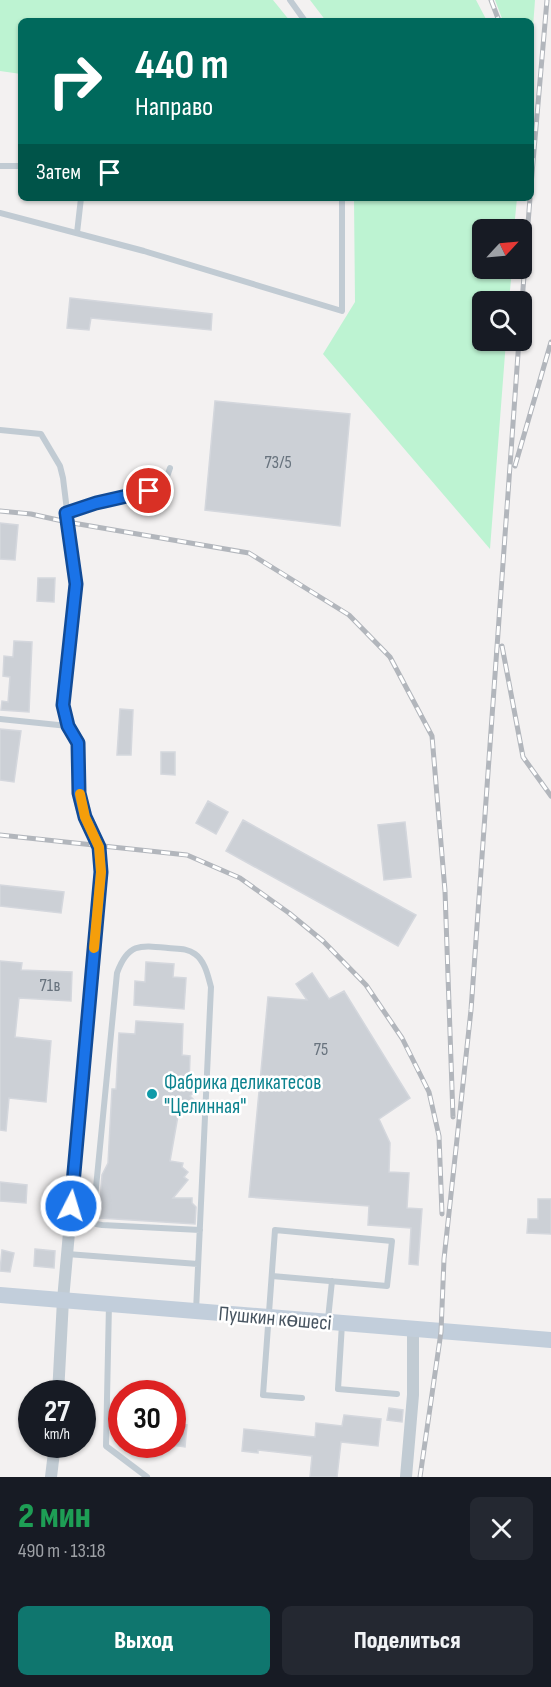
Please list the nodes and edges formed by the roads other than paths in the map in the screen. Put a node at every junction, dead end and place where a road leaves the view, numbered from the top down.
1 (290, 0) edge
2 (303, 18) edge
3 (0, 166) edge
4 (18, 166) edge
5 (81, 201) edge
6 (342, 201) edge
7 (0, 213) edge
8 (77, 233) junction
9 (0, 430) edge
10 (170, 468) dead end
11 (66, 513) junction
12 (0, 719) edge
13 (68, 726) junction
14 (92, 834) joint
15 (200, 1230) junction
16 (67, 1254) junction
17 (198, 1264) junction
18 (272, 1276) junction
19 (332, 1281) junction
20 (0, 1295) edge
21 (63, 1300) junction
22 (109, 1304) junction
23 (196, 1311) junction
24 (268, 1317) junction
25 (335, 1323) junction
26 (413, 1329) junction
27 (551, 1340) edge
28 (59, 1380) edge
29 (397, 1394) dead end
30 (302, 1398) dead end
31 (53, 1458) edge
32 (51, 1477) edge
33 (147, 1477) edge
34 (406, 1477) edge

1 - 2 lane
3 - 4 lane
5 - 8 lane
6 - 8 lane
7 - 8 lane
9 - 11 lane
10 - 11 lane
11 - 13 lane
12 - 13 lane
13 - 14 lane
14 - 16 street
15 - 15 lane
15 - 17 lane
16 - 17 lane
16 - 21 street
17 - 23 lane
18 - 19 lane
18 - 19 lane
18 - 24 lane
19 - 25 lane
20 - 21 main road, Пушкин көшесі
21 - 22 main road, Пушкин көшесі
21 - 28 street
22 - 23 main road, Пушкин көшесі
22 - 33 lane
23 - 24 main road, Пушкин көшесі
24 - 25 main road, Пушкин көшесі
24 - 30 lane
25 - 26 main road, Пушкин көшесі
25 - 29 lane
26 - 27 main road, Пушкин көшесі
26 - 34 street
31 - 32 street

